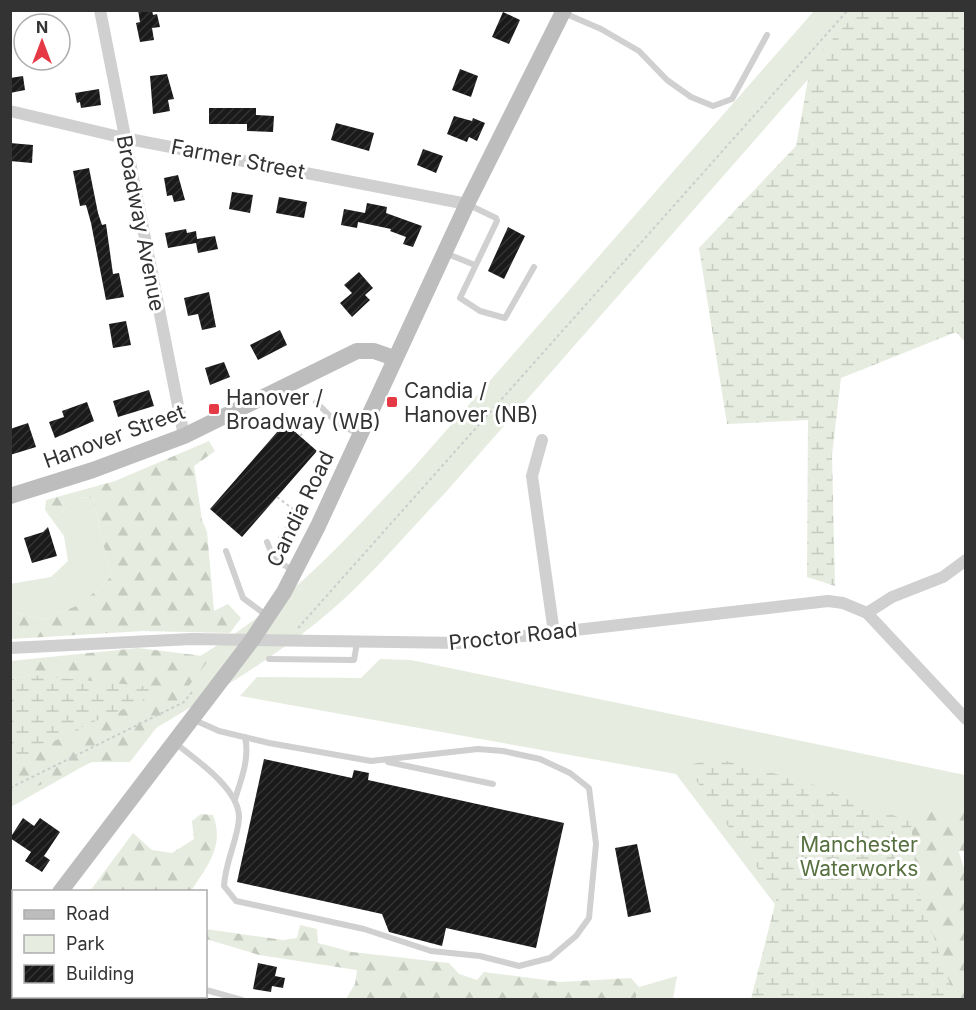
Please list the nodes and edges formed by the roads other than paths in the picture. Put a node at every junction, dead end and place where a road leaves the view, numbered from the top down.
1 (100, 10) edge
2 (564, 12) edge
3 (767, 35) dead end
4 (10, 111) edge
5 (124, 138) junction
6 (467, 204) junction
7 (444, 253) junction
8 (475, 265) junction
9 (534, 267) dead end
10 (394, 358) junction
11 (316, 402) dead end
12 (360, 435) junction
13 (184, 436) junction
14 (542, 440) dead end
15 (10, 496) edge
16 (267, 542) dead end
17 (226, 551) dead end
18 (966, 560) edge
19 (295, 572) junction
20 (867, 613) junction
21 (269, 617) junction
22 (554, 633) junction
23 (299, 634) junction
24 (252, 640) junction
25 (357, 643) junction
26 (10, 648) edge
27 (269, 659) dead end
28 (298, 659) junction
29 (191, 719) junction
30 (966, 719) edge
31 (245, 737) junction
32 (174, 742) junction
33 (382, 760) junction
34 (493, 784) dead end
35 (235, 799) junction
36 (61, 890) edge
37 (207, 990) edge
38 (242, 999) edge

1 - 5 street, Broadway Avenue
2 - 3 lane
2 - 6 main road, Candia Road
4 - 5 street, Farmer Street
5 - 6 street, Farmer Street
5 - 13 street, Broadway Avenue
6 - 7 main road, Candia Road
6 - 8 lane
7 - 8 lane
7 - 10 main road, Candia Road
8 - 9 lane
10 - 12 main road, Candia Road
10 - 13 main road, Hanover Street
11 - 12 lane
12 - 19 main road, Candia Road
13 - 15 main road, Hanover Street
14 - 22 street
16 - 19 lane
17 - 21 lane
18 - 20 street
19 - 21 main road, Candia Road
20 - 22 street, Proctor Road
20 - 30 street, Proctor Road
21 - 24 main road, Candia Road
22 - 25 street, Proctor Road
23 - 24 street, Proctor Road
23 - 25 street, Proctor Road
23 - 28 lane
24 - 26 street, Proctor Road
24 - 29 main road, Candia Road
25 - 28 lane
27 - 28 lane
29 - 31 lane
29 - 32 main road, Candia Road
31 - 33 lane
31 - 35 lane
32 - 35 lane
32 - 36 main road, Candia Road
33 - 34 lane
33 - 35 lane
37 - 38 lane

